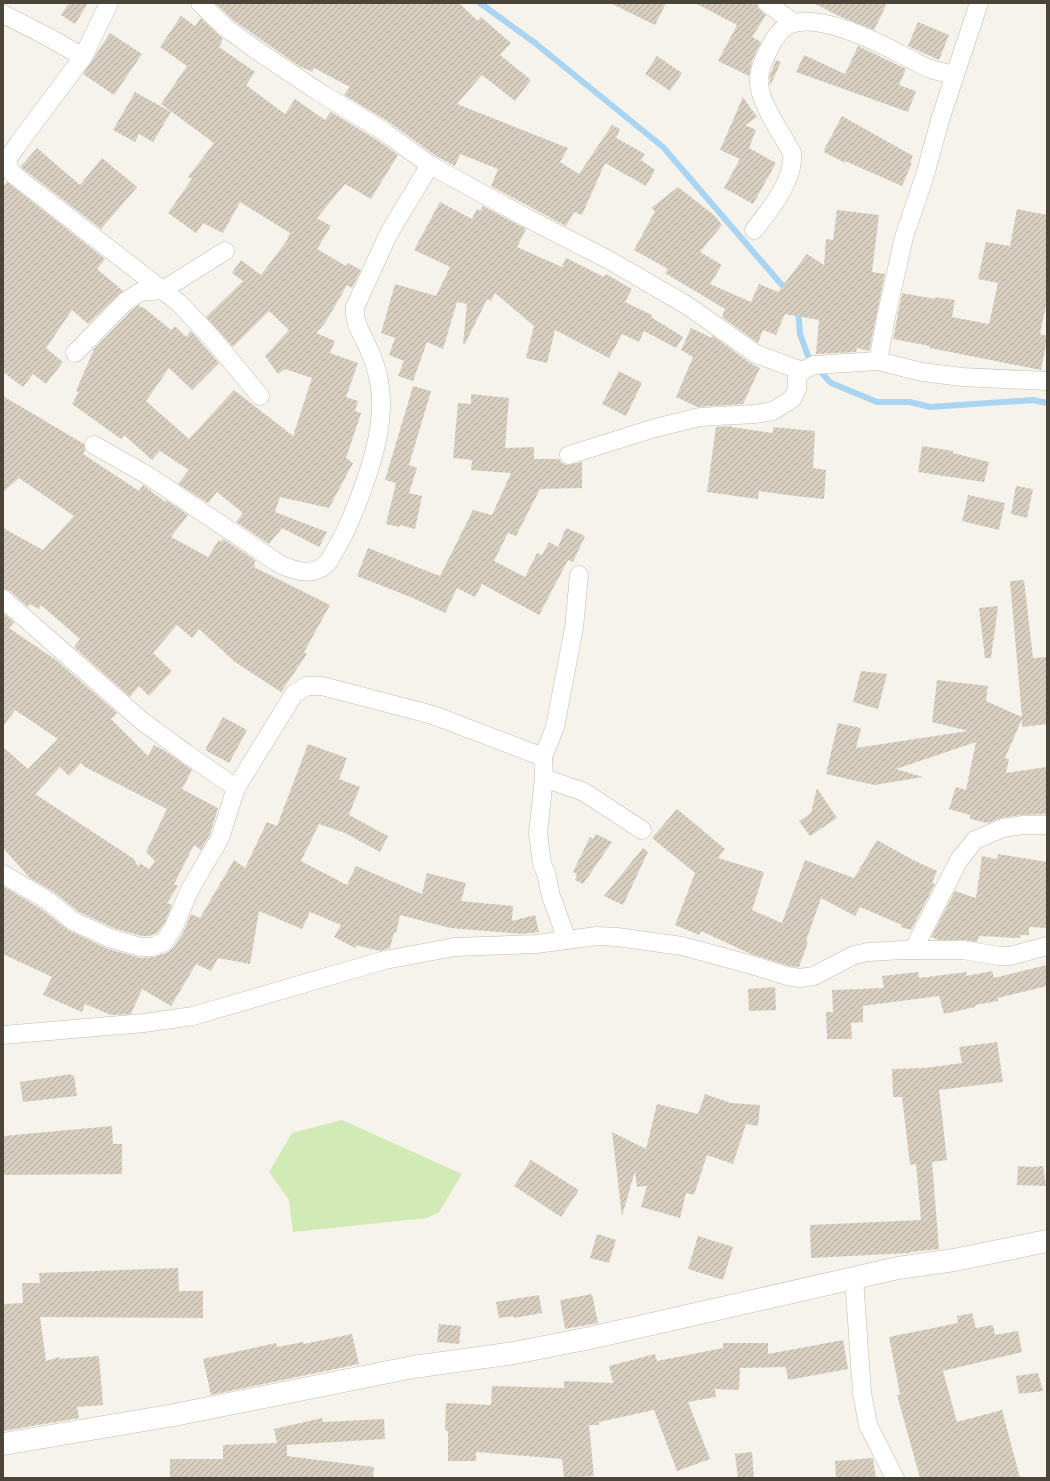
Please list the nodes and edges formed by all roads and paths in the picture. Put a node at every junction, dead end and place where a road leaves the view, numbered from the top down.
1 (109, 3) edge
2 (200, 3) edge
3 (767, 3) edge
4 (979, 3) edge
5 (3, 14) edge
6 (794, 23) junction
7 (82, 57) junction
8 (955, 75) junction
9 (430, 164) junction
10 (754, 230) dead end
11 (225, 251) dead end
12 (163, 290) junction
13 (75, 353) dead end
14 (878, 361) junction
15 (802, 371) junction
16 (1047, 381) edge
17 (260, 396) dead end
18 (94, 446) dead end
19 (570, 455) dead end
20 (579, 575) dead end
21 (3, 599) edge
22 (544, 757) junction
23 (544, 778) junction
24 (236, 788) junction
25 (1047, 825) edge
26 (642, 830) dead end
27 (3, 874) edge
28 (567, 940) junction
29 (1047, 946) edge
30 (913, 950) junction
31 (3, 1035) edge
32 (1047, 1241) edge
33 (854, 1278) junction
34 (3, 1444) edge
35 (895, 1478) edge

1 - 7 street
2 - 9 street
3 - 6 street
4 - 8 street
5 - 7 street
6 - 8 street
6 - 10 street
7 - 12 street
8 - 14 street
9 - 15 street
9 - 18 street
11 - 12 street
12 - 13 street
12 - 17 street
14 - 15 street
14 - 16 street
15 - 19 street
20 - 22 street
21 - 24 street
22 - 23 street
22 - 24 street
23 - 26 street
23 - 28 street
24 - 27 street
25 - 30 street
28 - 30 street
28 - 31 street
29 - 30 street
32 - 33 street
33 - 34 street
33 - 35 street

